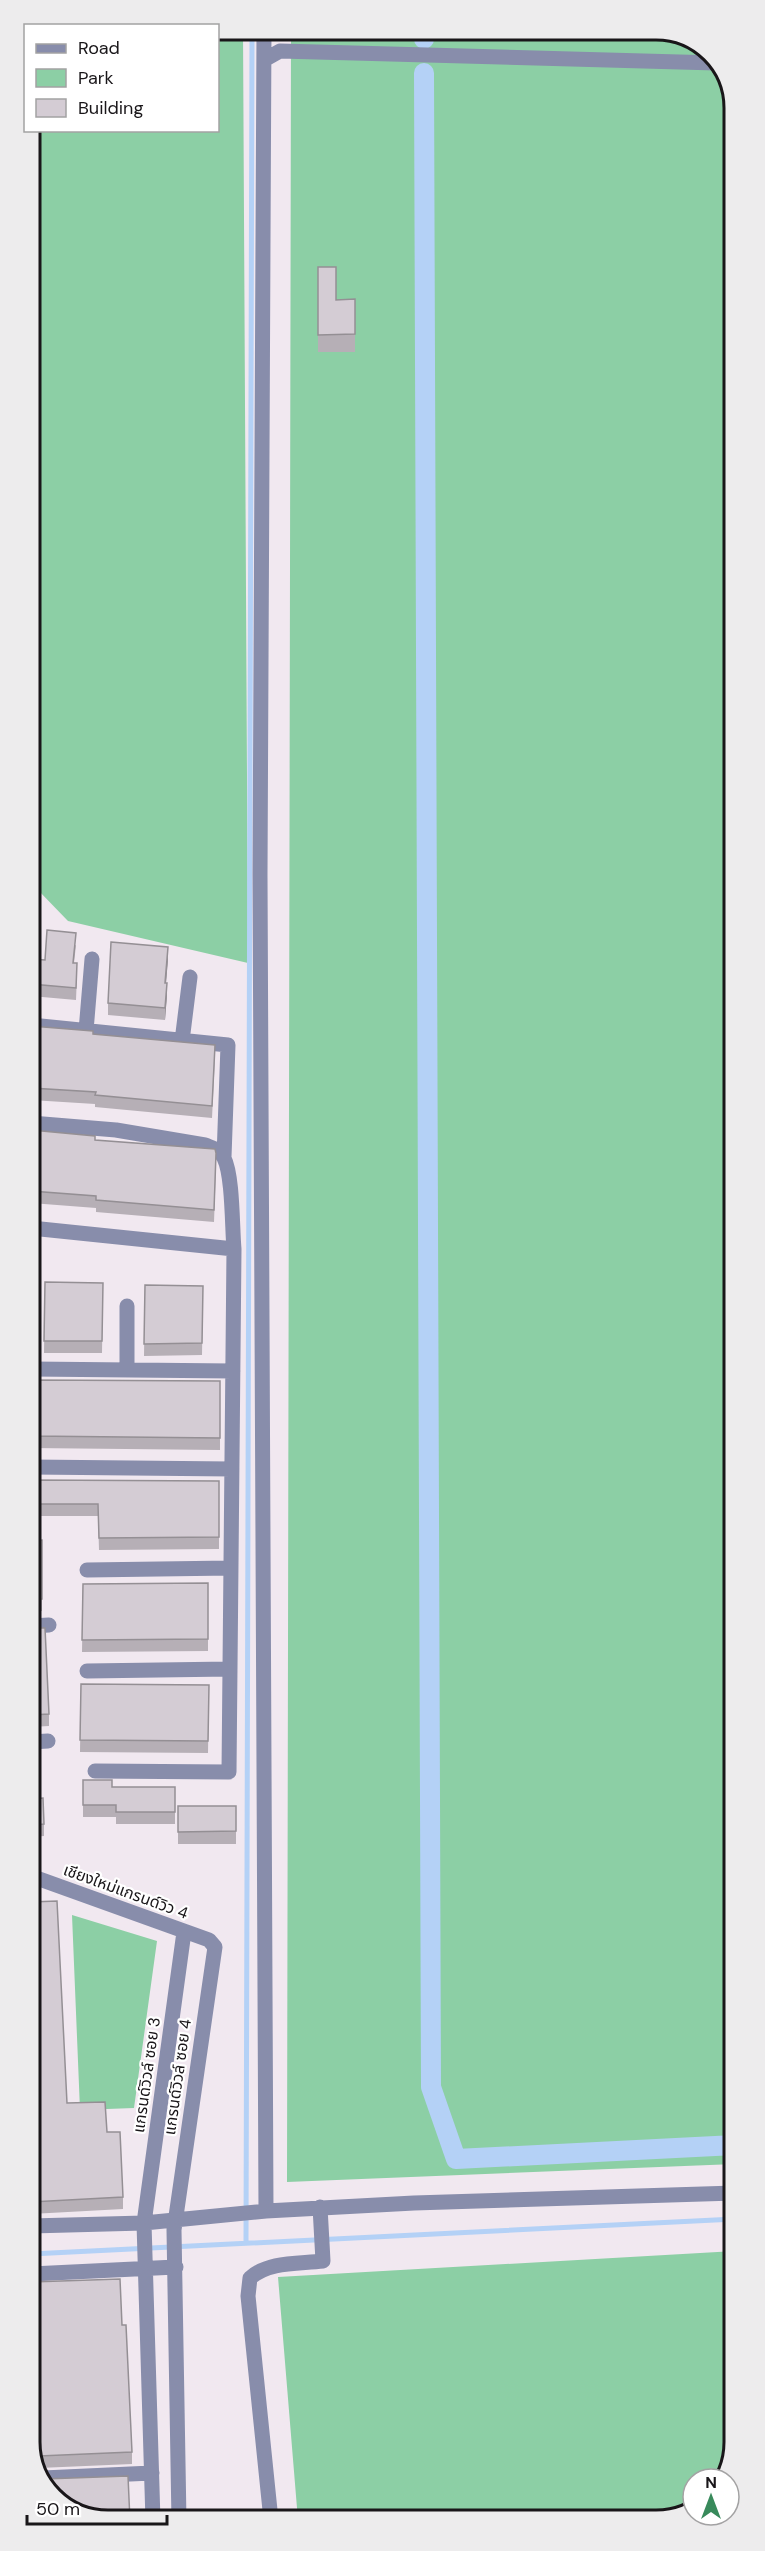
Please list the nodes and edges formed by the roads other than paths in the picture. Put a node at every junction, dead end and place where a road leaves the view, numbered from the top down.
1 (264, 40) edge
2 (264, 60) junction
3 (706, 63) edge
4 (92, 959) dead end
5 (190, 977) dead end
6 (40, 1026) edge
7 (86, 1031) junction
8 (183, 1041) junction
9 (40, 1124) edge
10 (224, 1157) junction
11 (40, 1229) edge
12 (234, 1249) junction
13 (128, 1306) dead end
14 (40, 1369) edge
15 (127, 1370) junction
16 (232, 1371) junction
17 (40, 1467) edge
18 (232, 1470) junction
19 (231, 1568) junction
20 (87, 1570) dead end
21 (49, 1625) dead end
22 (40, 1626) edge
23 (230, 1669) junction
24 (87, 1671) dead end
25 (40, 1741) edge
26 (48, 1741) dead end
27 (95, 1771) dead end
28 (40, 1878) edge
29 (184, 1932) junction
30 (209, 1940) joint
31 (724, 2193) edge
32 (320, 2207) junction
33 (263, 2212) junction
34 (174, 2225) junction
35 (40, 2226) edge
36 (145, 2227) junction
37 (176, 2263) junction
38 (147, 2265) junction
39 (40, 2273) edge
40 (152, 2473) junction
41 (51, 2478) edge
42 (153, 2510) edge
43 (179, 2510) edge
44 (270, 2510) edge

1 - 2 street
2 - 3 street
2 - 33 street
4 - 7 street
5 - 8 street
6 - 7 street
7 - 8 street
8 - 10 street
9 - 10 street
10 - 12 street
11 - 12 street
12 - 16 street
13 - 15 street
14 - 15 street
15 - 16 street
16 - 18 street
17 - 18 street
18 - 19 street
19 - 20 street
19 - 23 street
21 - 22 street
23 - 24 street
23 - 27 street
25 - 26 street
28 - 29 street, เชียงใหม่แกรนด์วิว 4
29 - 30 street, เชียงใหม่แกรนด์วิว 4
29 - 36 street, แกรนด์วิวล์ ซอย 3
30 - 34 street, แกรนด์วิวล์ ซอย 4
31 - 32 street
32 - 33 street
32 - 44 street
33 - 34 street
34 - 36 street
34 - 37 street, แกรนด์วิวล์ ซอย 4
35 - 36 street
36 - 38 street, แกรนด์วิวล์ ซอย 3
37 - 38 street
37 - 43 street, แกรนด์วิวล์ ซอย 4
38 - 39 street
38 - 40 street, แกรนด์วิวล์ ซอย 3
40 - 41 street
40 - 42 street, แกรนด์วิวล์ ซอย 3

